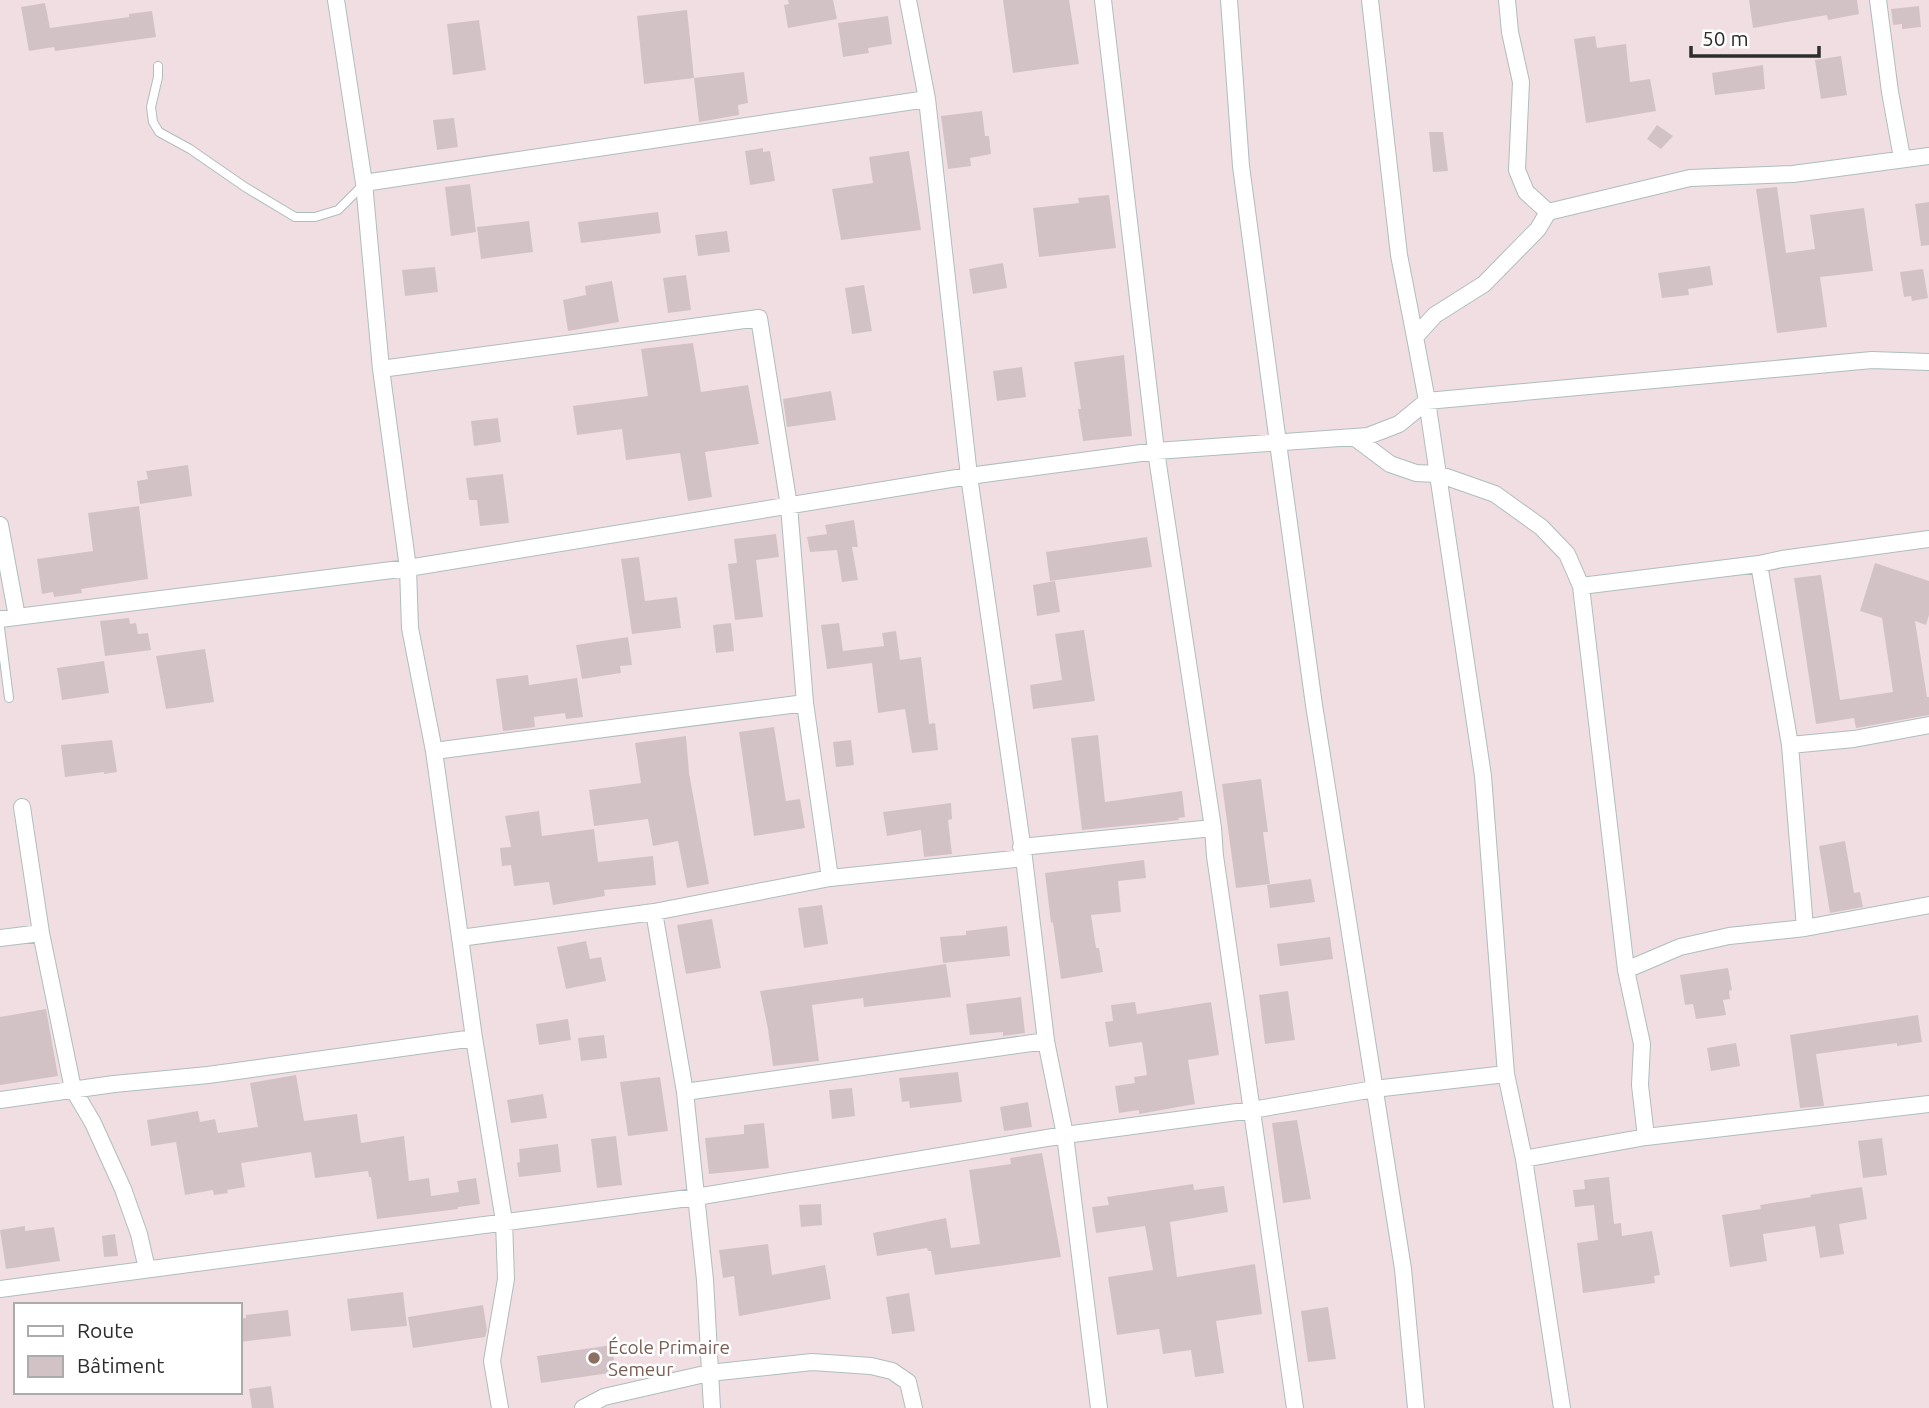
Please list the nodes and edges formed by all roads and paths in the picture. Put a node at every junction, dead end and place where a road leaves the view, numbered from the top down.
1 (336, 0) edge
2 (908, 0) edge
3 (1103, 0) edge
4 (1230, 0) edge
5 (1370, 0) edge
6 (1507, 0) edge
7 (1878, 0) edge
8 (158, 66) dead end
9 (927, 99) junction
10 (1929, 156) edge
11 (1902, 158) junction
12 (364, 183) junction
13 (1548, 212) junction
14 (1415, 337) junction
15 (1929, 362) edge
16 (381, 369) junction
17 (1427, 401) junction
18 (1354, 437) junction
19 (1278, 443) junction
20 (1156, 451) junction
21 (1438, 474) junction
22 (969, 476) junction
23 (789, 506) junction
24 (0, 525) edge
25 (1929, 539) edge
26 (1759, 564) junction
27 (408, 568) junction
28 (1581, 586) junction
29 (17, 617) junction
30 (0, 619) edge
31 (0, 628) edge
32 (9, 698) dead end
33 (805, 704) junction
34 (1929, 725) edge
35 (1790, 745) junction
36 (434, 751) junction
37 (22, 807) dead end
38 (1213, 828) junction
39 (1022, 852) junction
40 (830, 878) junction
41 (1929, 905) edge
42 (654, 912) junction
43 (1805, 928) junction
44 (41, 933) junction
45 (0, 938) edge
46 (460, 938) junction
47 (1626, 970) junction
48 (474, 1038) junction
49 (1046, 1041) junction
50 (1506, 1074) junction
51 (73, 1089) junction
52 (1374, 1089) junction
53 (685, 1092) junction
54 (0, 1100) edge
55 (1929, 1104) edge
56 (1252, 1110) junction
57 (1065, 1135) junction
58 (1646, 1137) junction
59 (1524, 1159) junction
60 (696, 1197) junction
61 (504, 1220) junction
62 (147, 1269) junction
63 (0, 1289) edge
64 (709, 1373) junction
65 (500, 1408) edge
66 (583, 1408) edge
67 (712, 1408) edge
68 (914, 1408) edge
69 (1099, 1408) edge
70 (1294, 1408) edge
71 (1416, 1408) edge
72 (1562, 1408) edge

1 - 12 street
2 - 9 street
3 - 20 street
4 - 19 street
5 - 14 street
6 - 13 street
7 - 11 street
8 - 12 lane
9 - 12 street
9 - 22 street
10 - 11 street
11 - 13 street
12 - 16 street
13 - 14 street
14 - 17 street
15 - 17 street
16 - 23 street
16 - 27 street
17 - 18 street
17 - 21 street
18 - 19 street
18 - 21 street
19 - 20 street
19 - 52 street
20 - 22 street
20 - 38 street
21 - 28 street
21 - 50 street
22 - 23 street
22 - 39 street
23 - 27 street
23 - 33 street
24 - 29 street
25 - 26 street
26 - 28 street
26 - 35 street
27 - 29 street
27 - 36 street
28 - 47 street
29 - 30 street
31 - 32 lane
33 - 36 street
33 - 40 street
34 - 35 street
35 - 43 street
36 - 46 street
37 - 44 street
38 - 39 street
38 - 56 street
39 - 40 street
39 - 49 street
40 - 42 street
41 - 43 street
42 - 46 street
42 - 53 street
43 - 47 street
44 - 45 street
44 - 51 street
46 - 48 street
47 - 58 street
48 - 51 street
48 - 61 street
49 - 53 street
49 - 57 street
50 - 52 street
50 - 59 street
51 - 54 street
51 - 62 street
52 - 56 street
52 - 71 street
53 - 60 street
55 - 58 street
56 - 57 street
56 - 70 street
57 - 60 street
57 - 69 street
58 - 59 street
59 - 72 street
60 - 61 street
60 - 64 street
61 - 62 street
61 - 65 street
62 - 63 street
64 - 66 street
64 - 67 street
64 - 68 street

